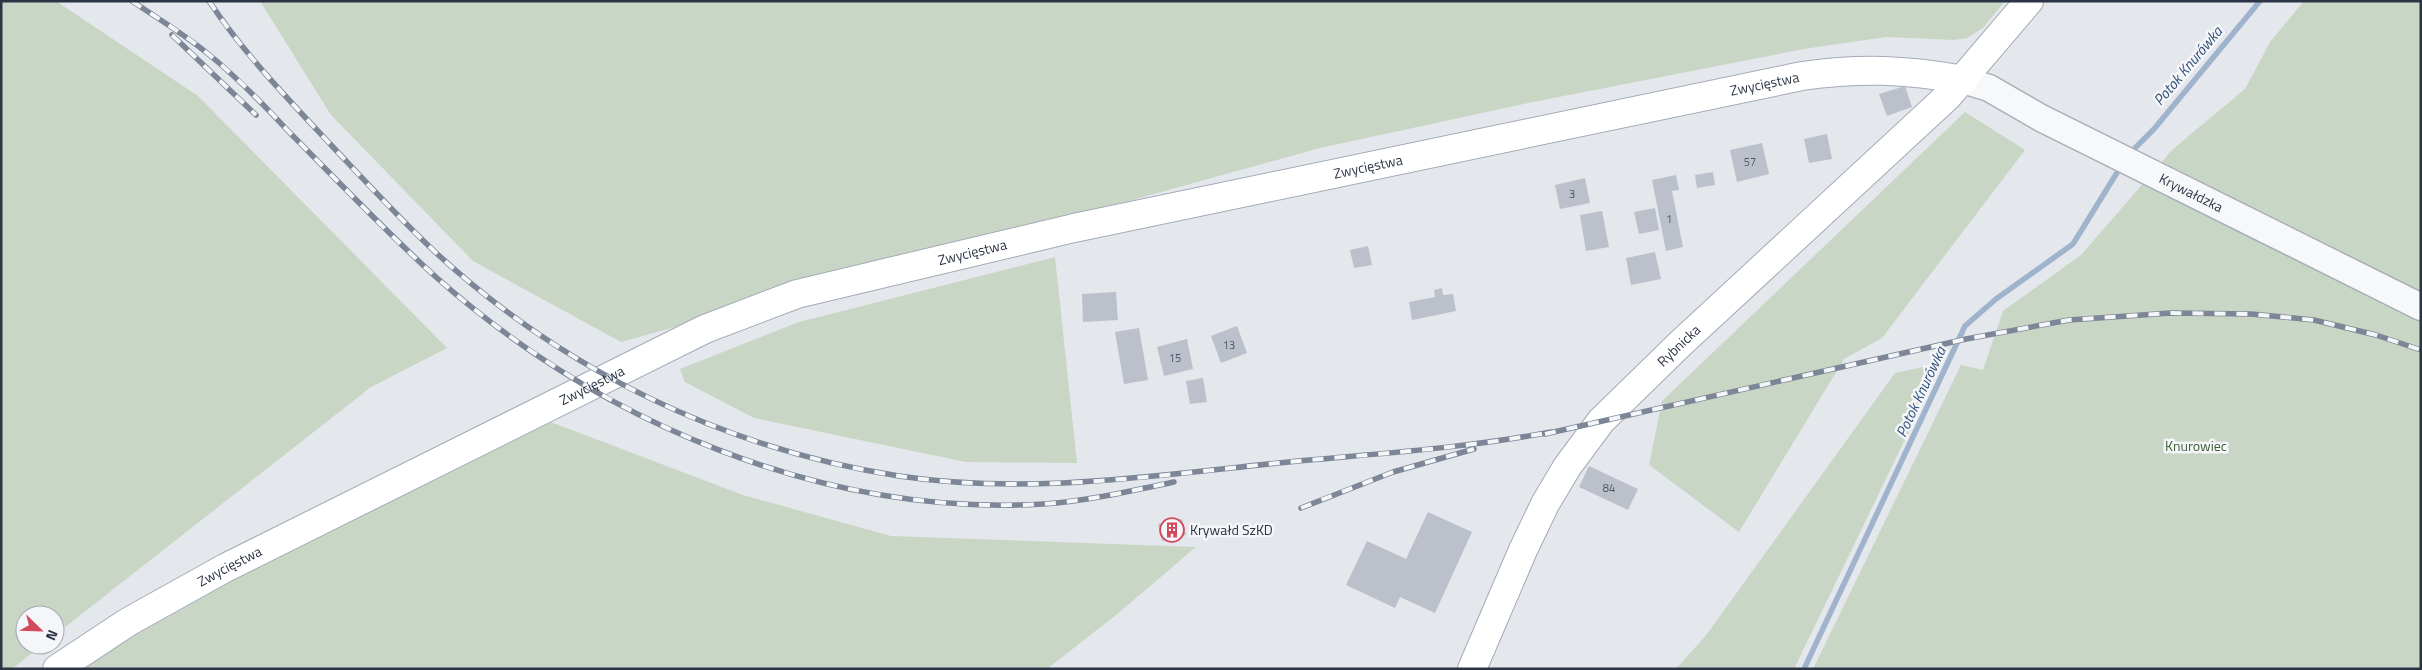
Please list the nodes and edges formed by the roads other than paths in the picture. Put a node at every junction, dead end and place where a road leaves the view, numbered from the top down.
1 (2029, 1) edge
2 (1963, 80) junction
3 (2421, 307) edge
4 (57, 669) edge
5 (1472, 669) edge

1 - 2 main road, Rybnicka
2 - 3 street, Krywałdzka
2 - 4 main road, Zwycięstwa
2 - 5 main road, Rybnicka

